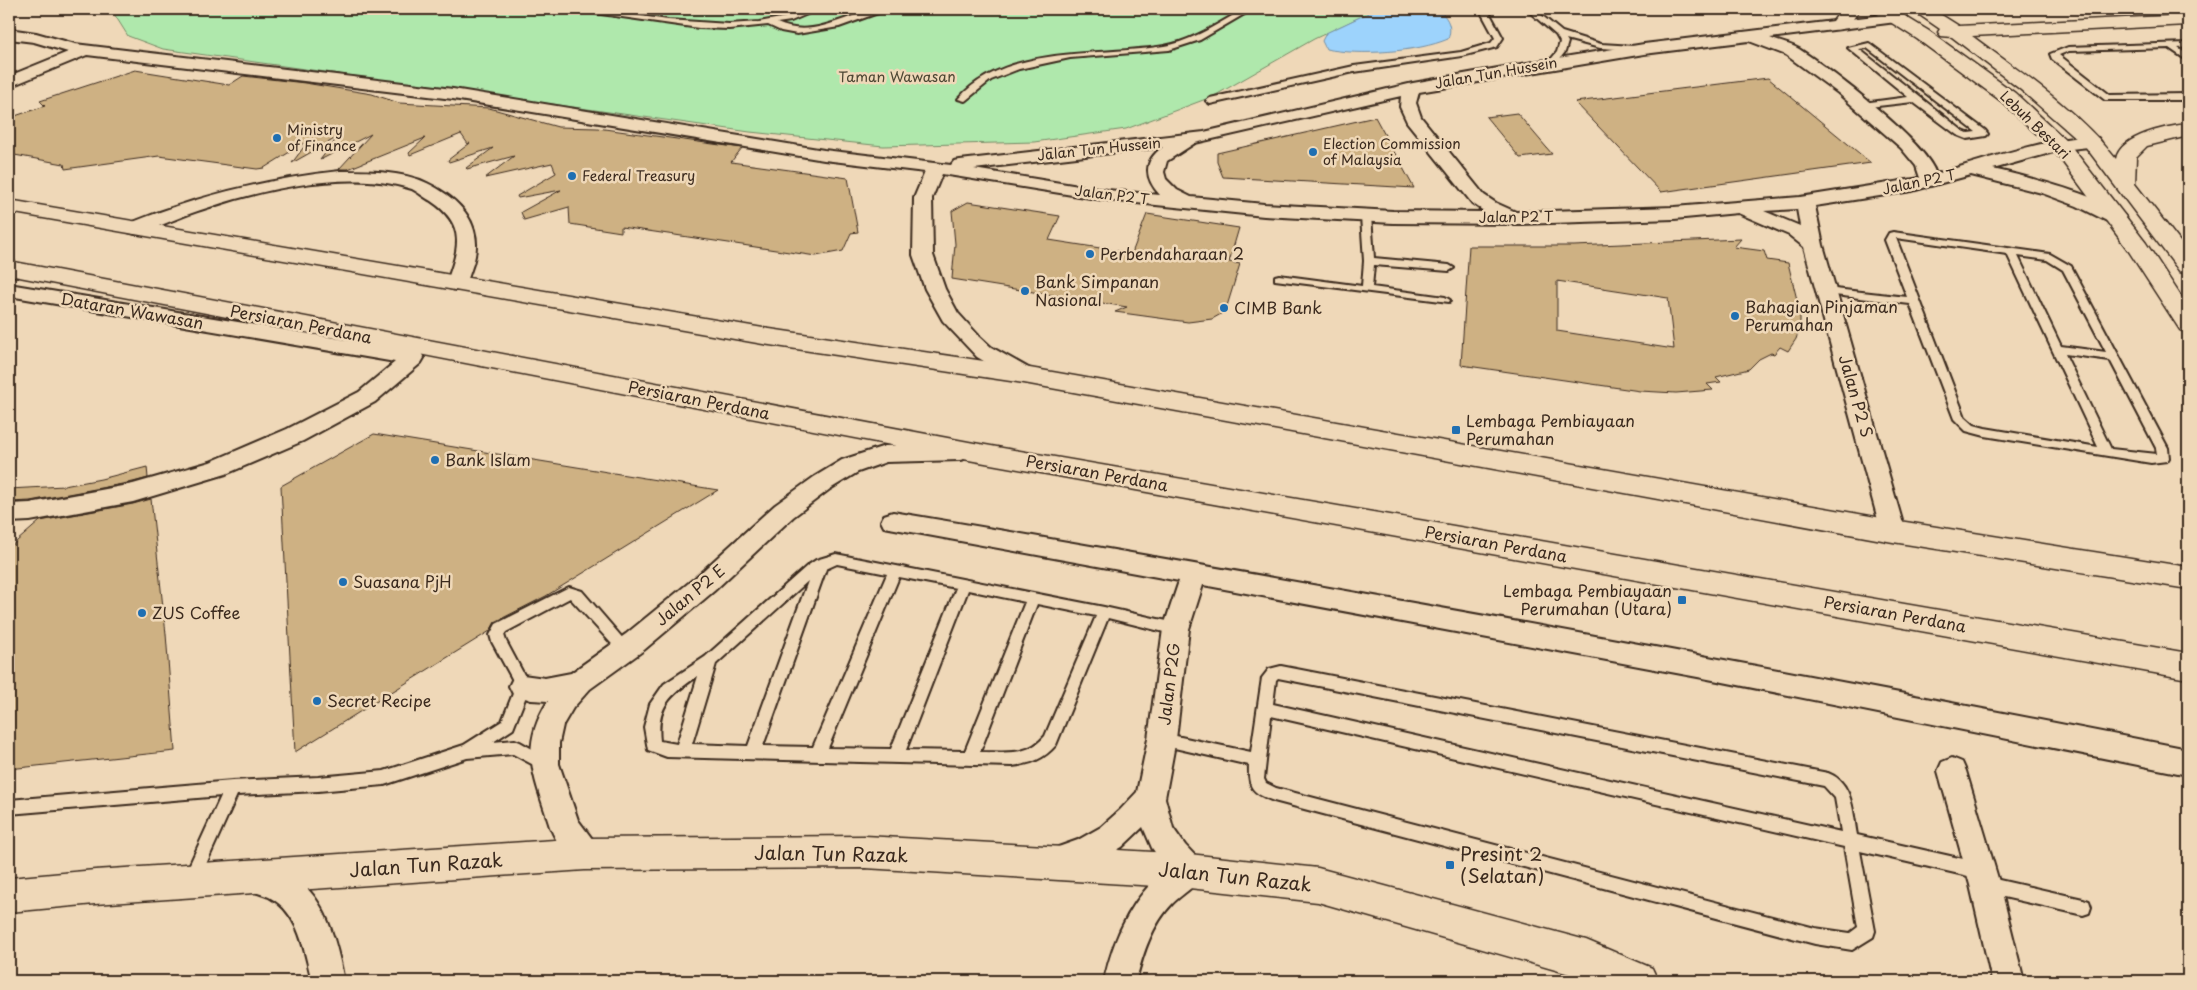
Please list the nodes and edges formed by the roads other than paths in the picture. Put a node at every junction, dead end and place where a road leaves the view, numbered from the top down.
1 (580, 9) edge
2 (815, 9) edge
3 (884, 9) edge
4 (1249, 9) edge
5 (1487, 9) edge
6 (1530, 9) edge
7 (1851, 9) edge
8 (1882, 9) edge
9 (2060, 9) edge
10 (1926, 12) edge
11 (2001, 12) dead end
12 (1961, 14) dead end
13 (1899, 18) junction
14 (2188, 20) edge
15 (771, 24) junction
16 (1839, 25) junction
17 (2072, 25) junction
18 (1955, 31) junction
19 (9, 34) edge
20 (1559, 34) junction
21 (1923, 35) junction
22 (1746, 36) junction
23 (2188, 45) edge
24 (2171, 46) junction
25 (1656, 47) junction
26 (79, 50) junction
27 (2188, 59) edge
28 (1551, 64) junction
29 (9, 75) edge
30 (9, 82) edge
31 (2028, 86) junction
32 (1413, 88) junction
33 (2188, 97) edge
34 (962, 99) dead end
35 (1915, 99) junction
36 (1210, 101) dead end
37 (1863, 106) junction
38 (2188, 130) edge
39 (1204, 137) junction
40 (2092, 142) junction
41 (2060, 145) junction
42 (936, 168) junction
43 (1972, 171) junction
44 (1930, 182) junction
45 (2125, 183) junction
46 (1805, 202) junction
47 (1198, 205) junction
48 (9, 206) edge
49 (1738, 208) junction
50 (1366, 216) junction
51 (1520, 218) junction
52 (2118, 219) junction
53 (135, 228) junction
54 (1813, 245) junction
55 (2010, 252) junction
56 (1369, 261) junction
57 (2188, 267) edge
58 (9, 268) edge
59 (1449, 268) dead end
60 (1279, 278) dead end
61 (456, 284) junction
62 (9, 290) edge
63 (1367, 290) junction
64 (1826, 291) junction
65 (1446, 300) dead end
66 (1914, 301) junction
67 (2188, 325) edge
68 (2058, 349) junction
69 (2114, 357) junction
70 (1024, 375) junction
71 (974, 452) junction
72 (2107, 453) junction
73 (9, 513) edge
74 (893, 520) dead end
75 (1893, 531) junction
76 (821, 564) junction
77 (894, 570) junction
78 (1195, 572) junction
79 (2188, 578) edge
80 (964, 584) junction
81 (1033, 598) junction
82 (1104, 612) junction
83 (1176, 629) junction
84 (625, 649) junction
85 (710, 661) junction
86 (2188, 666) edge
87 (580, 680) junction
88 (523, 686) junction
89 (1265, 708) junction
90 (1162, 739) junction
91 (683, 750) junction
92 (467, 751) junction
93 (754, 753) junction
94 (818, 754) junction
95 (896, 756) junction
96 (970, 758) junction
97 (1257, 760) junction
98 (2188, 762) edge
99 (545, 764) junction
100 (1952, 771) dead end
101 (232, 788) junction
102 (1150, 798) junction
103 (9, 807) edge
104 (1851, 841) junction
105 (585, 854) junction
106 (1048, 864) junction
107 (1190, 871) junction
108 (246, 877) junction
109 (1983, 878) junction
110 (191, 881) junction
111 (9, 895) edge
112 (2083, 907) dead end
113 (1594, 970) edge
114 (328, 981) edge
115 (1120, 981) edge
116 (1638, 981) edge
117 (2008, 981) edge

1 - 15 lane
2 - 15 lane
3 - 15 lane
4 - 34 lane
5 - 36 lane
6 - 20 lane
7 - 16 main road
8 - 13 main road, Lebuh Bestari
9 - 11 main road
10 - 12 main road, Jalan Tun Hussein
10 - 13 main road, Jalan Tun Hussein
10 - 18 main road, Lebuh Bestari
13 - 16 street, Jalan Tun Hussein
13 - 21 main road, Lebuh Bestari
14 - 17 main road
16 - 22 street, Jalan Tun Hussein
17 - 18 main road
17 - 31 main road
18 - 21 main road
18 - 31 main road, Lebuh Bestari
19 - 26 street
20 - 25 lane
20 - 28 lane
21 - 41 main road, Lebuh Bestari
22 - 25 street, Jalan Tun Hussein
22 - 37 street
23 - 24 lane
24 - 27 lane
24 - 33 lane
25 - 28 street, Jalan Tun Hussein
26 - 29 street
26 - 30 street
26 - 42 street
28 - 32 street, Jalan Tun Hussein
31 - 40 main road, Lebuh Bestari
32 - 39 street, Jalan Tun Hussein
32 - 51 street
35 - 35 lane
35 - 37 lane
37 - 44 street
38 - 45 main road
39 - 42 street, Jalan Tun Hussein
39 - 47 street
40 - 41 street, Jalan P2 T
40 - 45 main road, Lebuh Bestari
41 - 43 street, Jalan P2 T
41 - 52 main road, Lebuh Bestari
42 - 47 street, Jalan P2 T
42 - 70 street
43 - 44 street, Jalan P2 T
43 - 52 street
44 - 46 street, Jalan P2 T
45 - 57 main road, Lebuh Bestari
46 - 49 street, Jalan P2 T
46 - 54 street, Jalan P2 S
47 - 50 street, Jalan P2 T
48 - 53 main road
49 - 51 street, Jalan P2 T
49 - 54 street
50 - 51 street, Jalan P2 T
50 - 56 lane
52 - 67 main road, Lebuh Bestari
53 - 61 main road
53 - 61 street
54 - 64 street, Jalan P2 S
55 - 66 lane
55 - 68 lane
55 - 69 lane
56 - 59 lane
56 - 63 lane
58 - 71 main road, Persiaran Perdana
60 - 63 lane
61 - 70 main road
62 - 73 street, Dataran Wawasan
63 - 65 lane
64 - 66 lane
64 - 75 street, Jalan P2 S
66 - 72 lane
68 - 69 lane
68 - 72 lane
69 - 72 lane
70 - 75 main road
71 - 84 street, Jalan P2 E
71 - 86 main road, Persiaran Perdana
74 - 78 street
75 - 79 main road
76 - 77 lane
76 - 85 lane
76 - 93 lane
77 - 80 lane
77 - 94 lane
78 - 83 street, Jalan P2G
78 - 98 street
80 - 81 lane
80 - 95 lane
81 - 82 lane
81 - 96 lane
82 - 83 lane
82 - 96 lane
83 - 90 street, Jalan P2G
84 - 87 street, Jalan P2 E
84 - 88 lane
85 - 91 lane
85 - 91 lane
87 - 88 street
87 - 99 street, Jalan P2 E
88 - 92 lane
89 - 97 lane
89 - 104 lane
89 - 104 lane
90 - 97 lane
90 - 102 street, Jalan P2G
91 - 93 lane
92 - 99 lane
92 - 101 lane
93 - 94 lane
94 - 95 lane
95 - 96 lane
97 - 104 lane
99 - 105 street, Jalan P2 E
100 - 109 street
101 - 103 lane
101 - 110 lane
102 - 106 street
102 - 107 street
104 - 109 lane
105 - 106 main road, Jalan Tun Razak
105 - 108 main road, Jalan Tun Razak
106 - 107 main road, Jalan Tun Razak
107 - 113 main road, Jalan Tun Razak
107 - 115 street
108 - 110 main road, Jalan Tun Razak
108 - 114 street
109 - 112 lane
109 - 117 street
110 - 111 main road, Jalan Tun Razak
113 - 116 main road, Jalan Tun Razak

